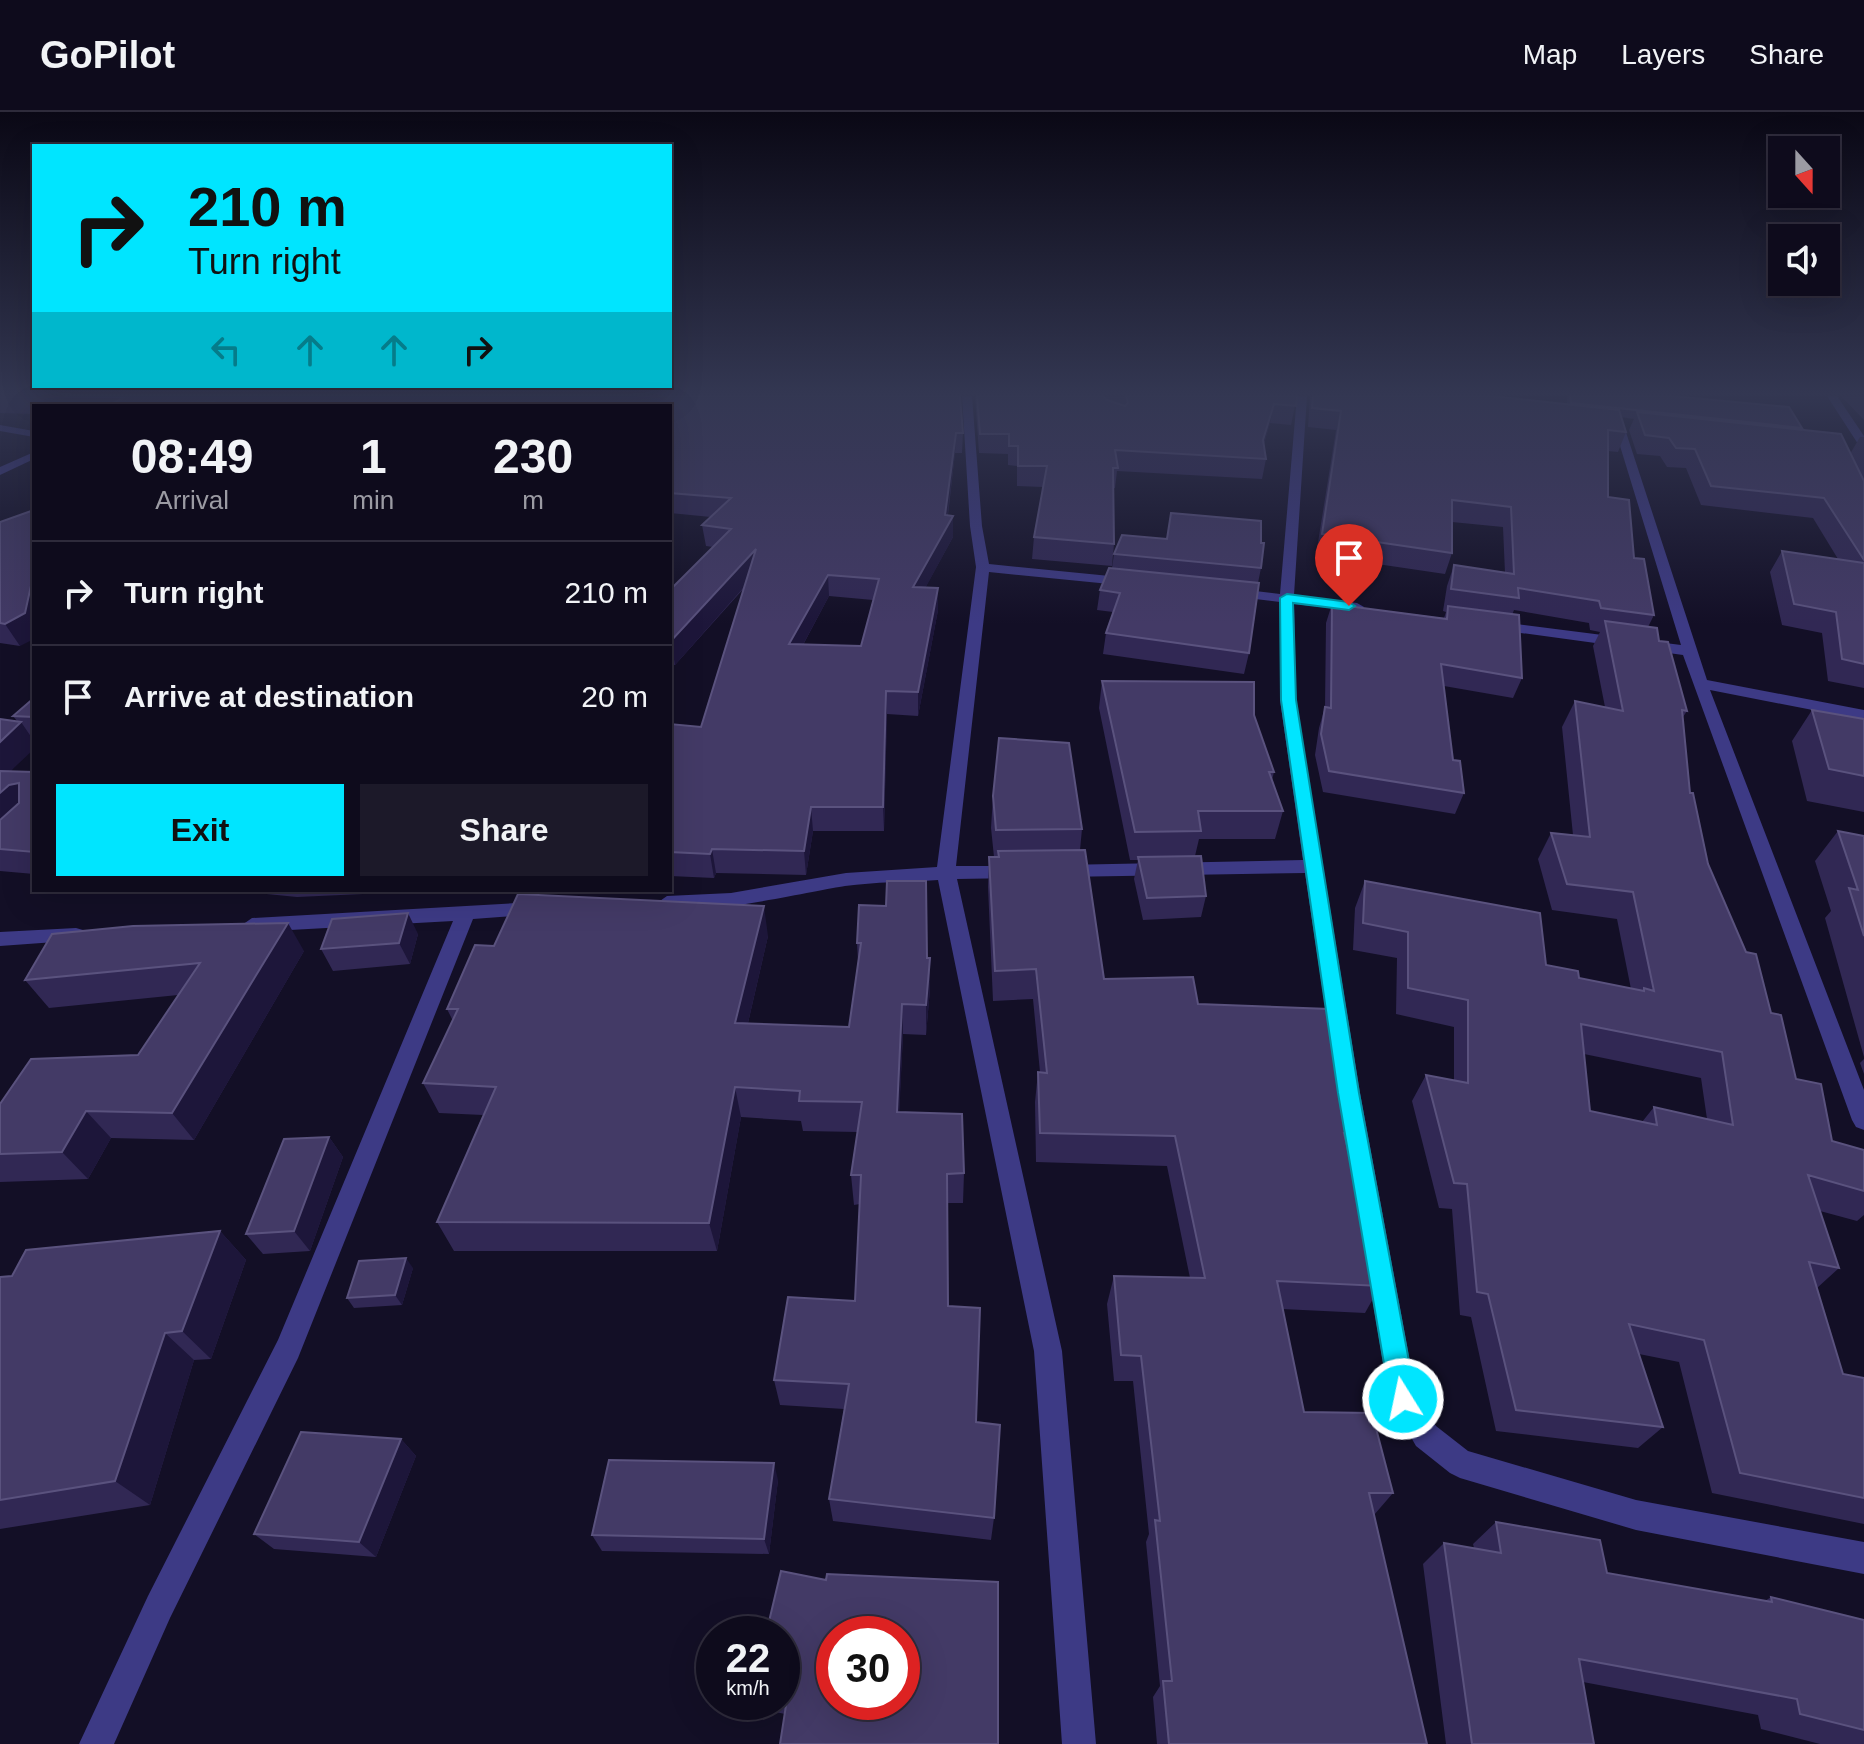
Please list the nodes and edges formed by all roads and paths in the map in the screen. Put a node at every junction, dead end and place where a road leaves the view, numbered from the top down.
1 (972, 472) edge
2 (1296, 472) edge
3 (1634, 472) edge
4 (983, 567) junction
5 (1150, 584) edge
6 (1211, 590) edge
7 (1287, 598) junction
8 (1380, 610) edge
9 (1473, 622) edge
10 (1690, 651) junction
11 (1700, 683) junction
12 (1864, 715) edge
13 (1316, 866) junction
14 (946, 873) junction
15 (652, 904) edge
16 (558, 908) edge
17 (466, 913) junction
18 (233, 926) edge
19 (93, 934) edge
20 (0, 939) edge
21 (1864, 1120) edge
22 (1864, 1558) edge
23 (96, 1744) edge
24 (1079, 1744) edge

1 - 4 street
2 - 7 street
3 - 10 street
4 - 5 street
4 - 14 street
6 - 7 street
7 - 8 street
7 - 13 street
9 - 10 street
10 - 11 street
11 - 12 street
11 - 21 street
13 - 14 street
13 - 22 street
14 - 15 street
14 - 24 street
16 - 17 street
17 - 18 street
17 - 23 street
19 - 20 street

